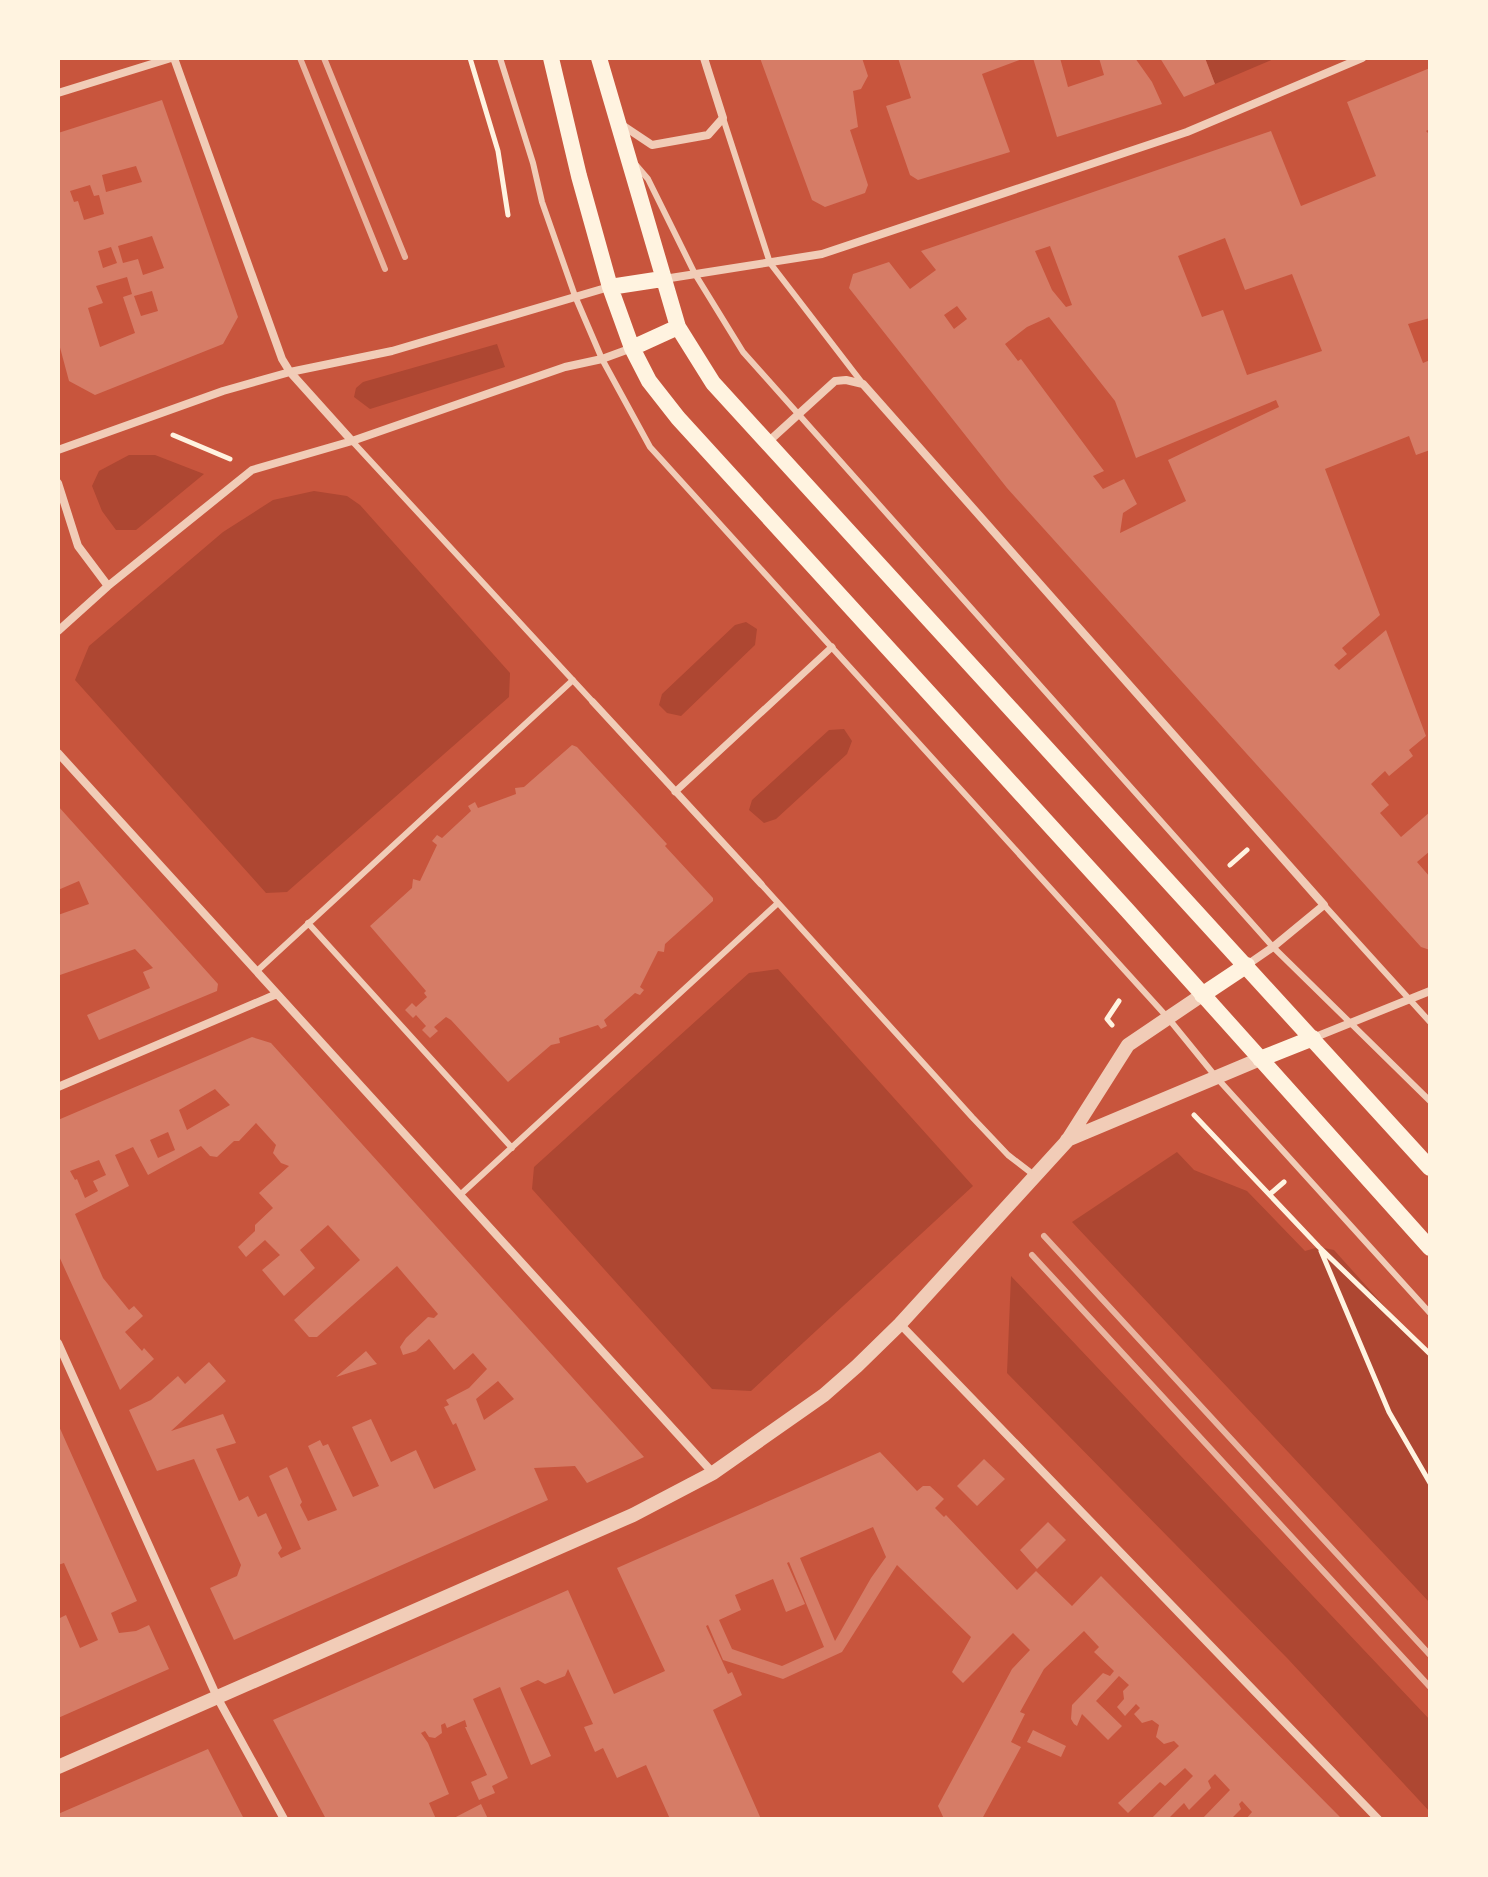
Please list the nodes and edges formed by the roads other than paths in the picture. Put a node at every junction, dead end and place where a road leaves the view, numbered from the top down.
1 (172, 58) edge
2 (500, 58) edge
3 (551, 58) edge
4 (599, 58) edge
5 (704, 58) edge
6 (1362, 58) edge
7 (58, 93) edge
8 (723, 118) junction
9 (619, 123) junction
10 (629, 156) junction
11 (770, 263) junction
12 (695, 274) junction
13 (662, 279) junction
14 (610, 287) junction
15 (575, 296) junction
16 (678, 327) junction
17 (632, 348) junction
18 (602, 359) junction
19 (290, 372) junction
20 (863, 384) junction
21 (800, 413) junction
22 (352, 441) junction
23 (768, 442) junction
24 (58, 450) edge
25 (58, 483) edge
26 (108, 586) junction
27 (58, 631) edge
28 (832, 647) junction
29 (573, 680) junction
30 (593, 702) joint
31 (58, 753) edge
32 (675, 792) junction
33 (761, 884) joint
34 (778, 903) junction
35 (1324, 905) junction
36 (308, 923) junction
37 (1273, 947) junction
38 (1247, 965) junction
39 (257, 971) junction
40 (1430, 991) edge
41 (277, 994) junction
42 (1202, 995) junction
43 (1408, 999) junction
44 (1168, 1018) junction
45 (1430, 1022) edge
46 (1349, 1023) junction
47 (1313, 1038) junction
48 (1260, 1059) junction
49 (1216, 1077) junction
50 (58, 1087) edge
51 (1430, 1101) edge
52 (1067, 1141) junction
53 (512, 1148) junction
54 (1430, 1168) edge
55 (1034, 1175) junction
56 (460, 1195) junction
57 (1430, 1248) edge
58 (1430, 1313) edge
59 (900, 1324) junction
60 (58, 1343) edge
61 (713, 1473) junction
62 (217, 1697) junction
63 (58, 1767) edge
64 (284, 1819) edge
65 (1378, 1819) edge

1 - 7 street
1 - 19 street
2 - 15 lane
3 - 14 main road
4 - 9 main road
5 - 8 street
6 - 11 street
8 - 9 street
8 - 11 lane
9 - 10 main road
10 - 12 lane
10 - 13 main road
11 - 12 street
11 - 20 lane
12 - 13 street
12 - 21 lane
13 - 14 main road
13 - 16 main road
14 - 15 street
14 - 17 main road
15 - 18 lane
15 - 19 street
16 - 17 main road
16 - 23 main road
17 - 18 street
17 - 42 main road
18 - 22 street
18 - 28 lane
19 - 22 street
19 - 24 street
20 - 21 street
20 - 35 street
21 - 23 street
21 - 37 lane
22 - 26 street
22 - 29 lane
23 - 38 main road
25 - 26 street
26 - 27 street
28 - 32 street
28 - 44 lane
29 - 30 lane
29 - 36 lane
30 - 32 street
31 - 39 street
32 - 33 street
33 - 34 lane
34 - 53 lane
34 - 55 lane
35 - 37 street
35 - 43 lane
36 - 39 lane
36 - 53 lane
37 - 38 street
37 - 46 lane
38 - 42 main road
38 - 47 main road
39 - 41 street
40 - 43 street
41 - 50 street
41 - 56 street
42 - 44 street
42 - 48 main road
43 - 45 lane
43 - 46 street
44 - 49 lane
44 - 52 street
46 - 47 street
46 - 51 lane
47 - 48 main road
47 - 54 main road
48 - 49 street
48 - 57 main road
49 - 52 street
49 - 58 lane
52 - 55 street
53 - 56 lane
55 - 59 street
56 - 61 street
59 - 61 street
59 - 65 street
60 - 62 street
61 - 62 street
62 - 63 street
62 - 64 street

